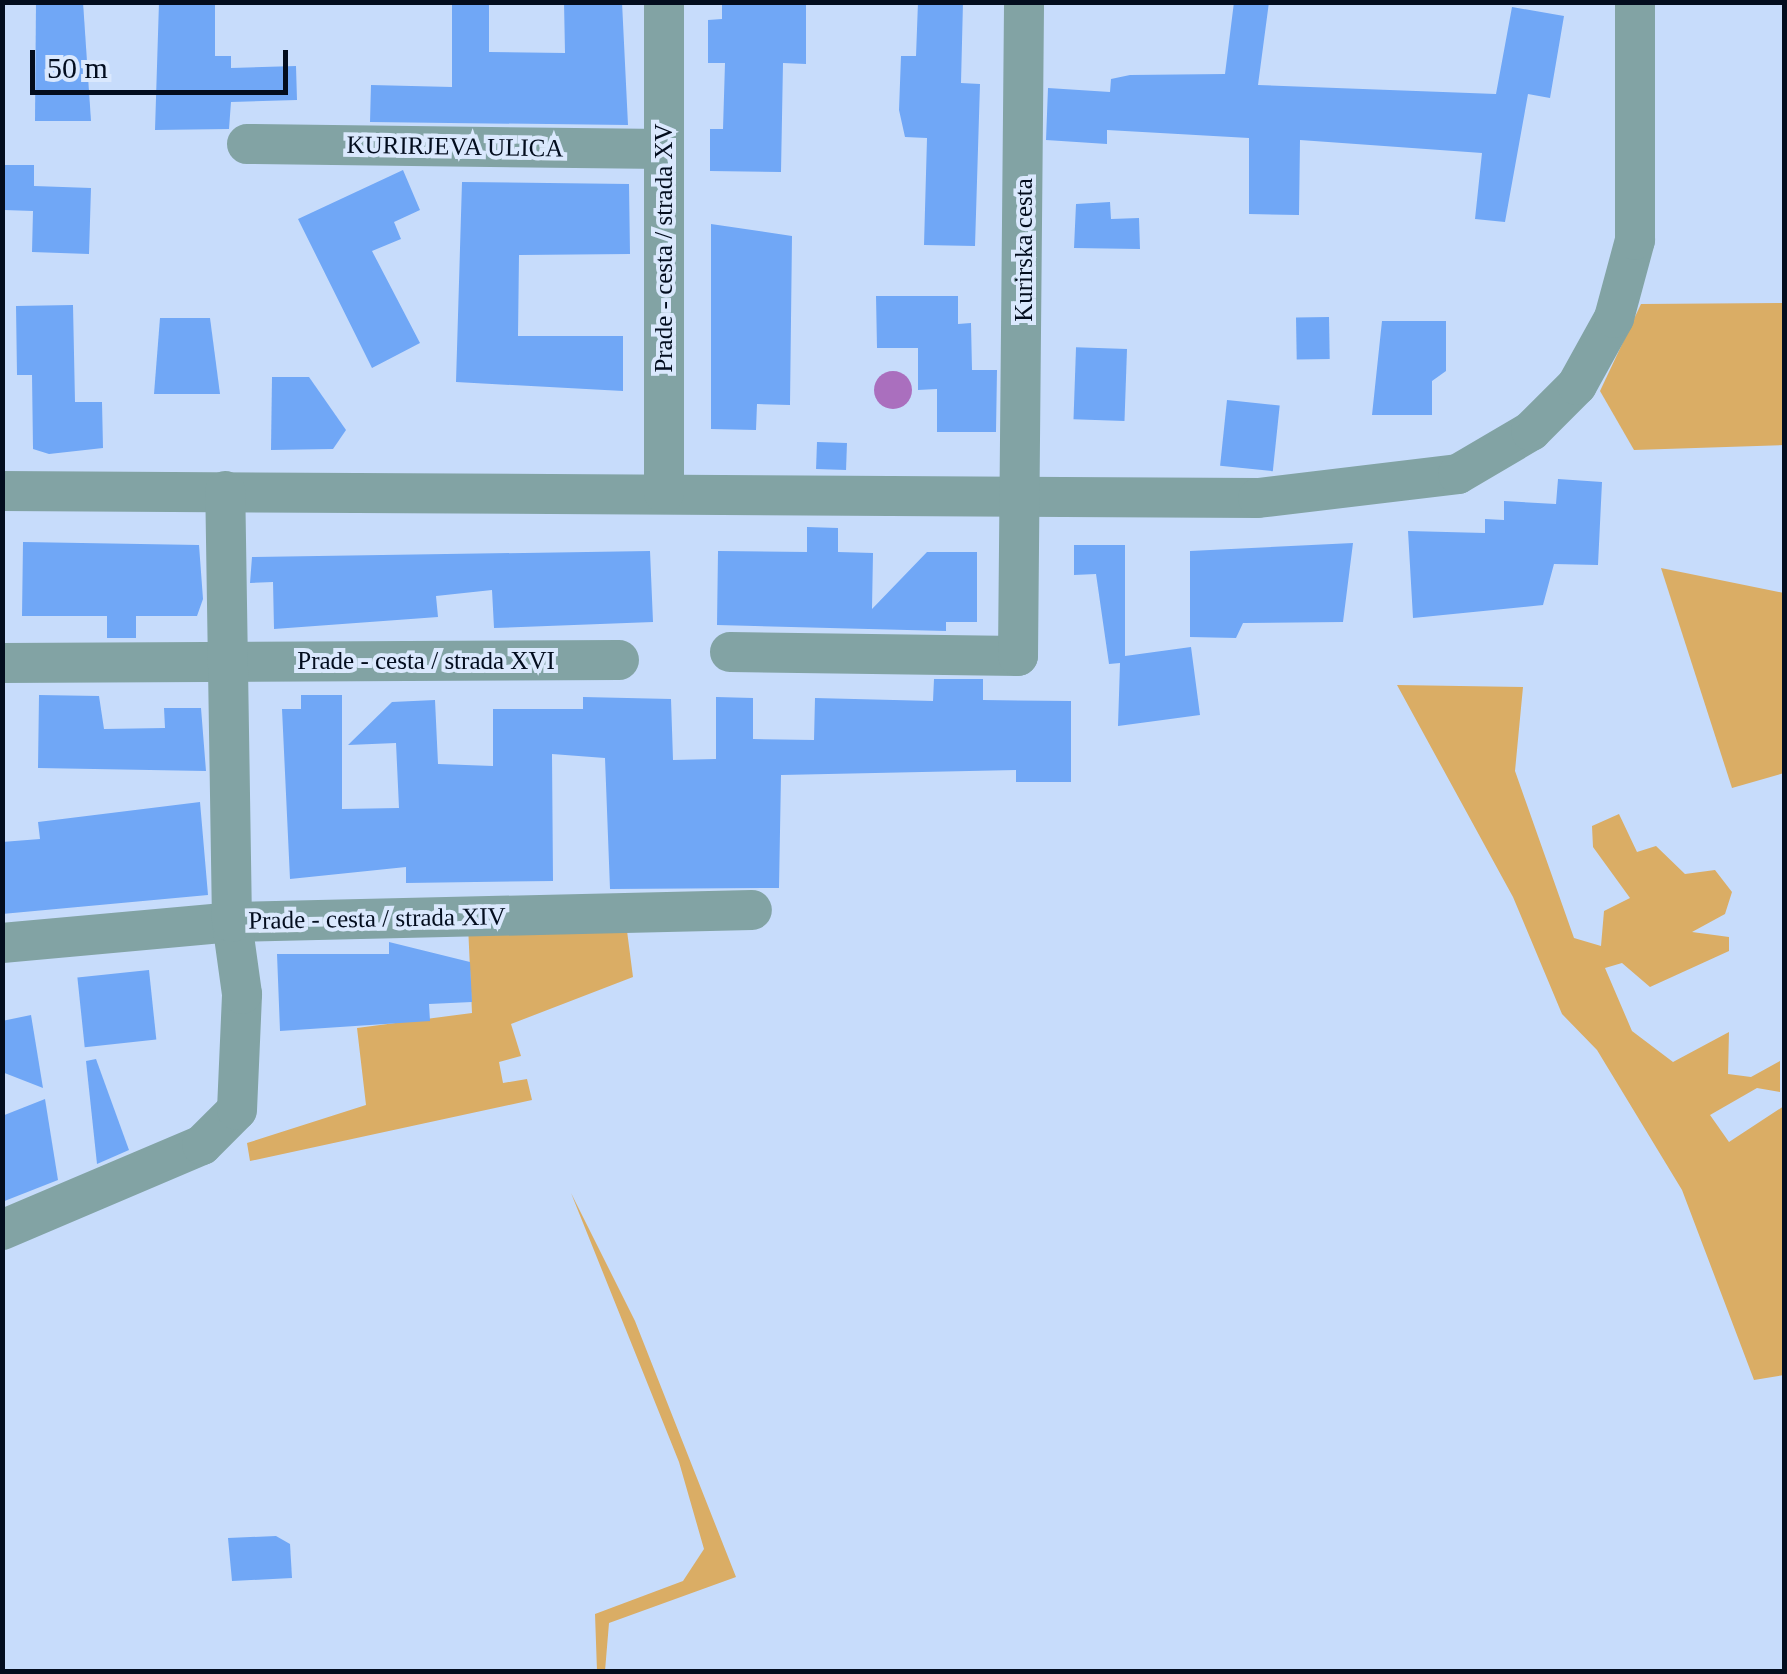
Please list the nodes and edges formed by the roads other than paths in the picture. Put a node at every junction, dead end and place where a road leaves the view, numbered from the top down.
1 (664, 2) edge
2 (1024, 2) edge
3 (1635, 2) edge
4 (247, 144) dead end
5 (664, 149) junction
6 (2, 491) edge
7 (226, 491) junction
8 (664, 493) junction
9 (1023, 498) junction
10 (730, 652) dead end
11 (620, 660) dead end
12 (232, 661) junction
13 (2, 663) edge
14 (752, 910) dead end
15 (232, 922) junction
16 (2, 943) edge
17 (2, 1230) edge

1 - 5 street, Prade - cesta / strada XV
2 - 9 street, Kurirska cesta
3 - 9 street
4 - 5 street, KURIRJEVA ULICA
5 - 8 street, Prade - cesta / strada XV
6 - 7 street
7 - 8 street
7 - 12 street
8 - 9 street
9 - 10 street, Kurirska cesta
11 - 12 street, Prade - cesta / strada XVI
12 - 13 street, Prade - cesta / strada XVI
12 - 15 street
14 - 15 street, Prade - cesta / strada XIV
15 - 16 street, Prade - cesta / strada XIV
15 - 17 street

